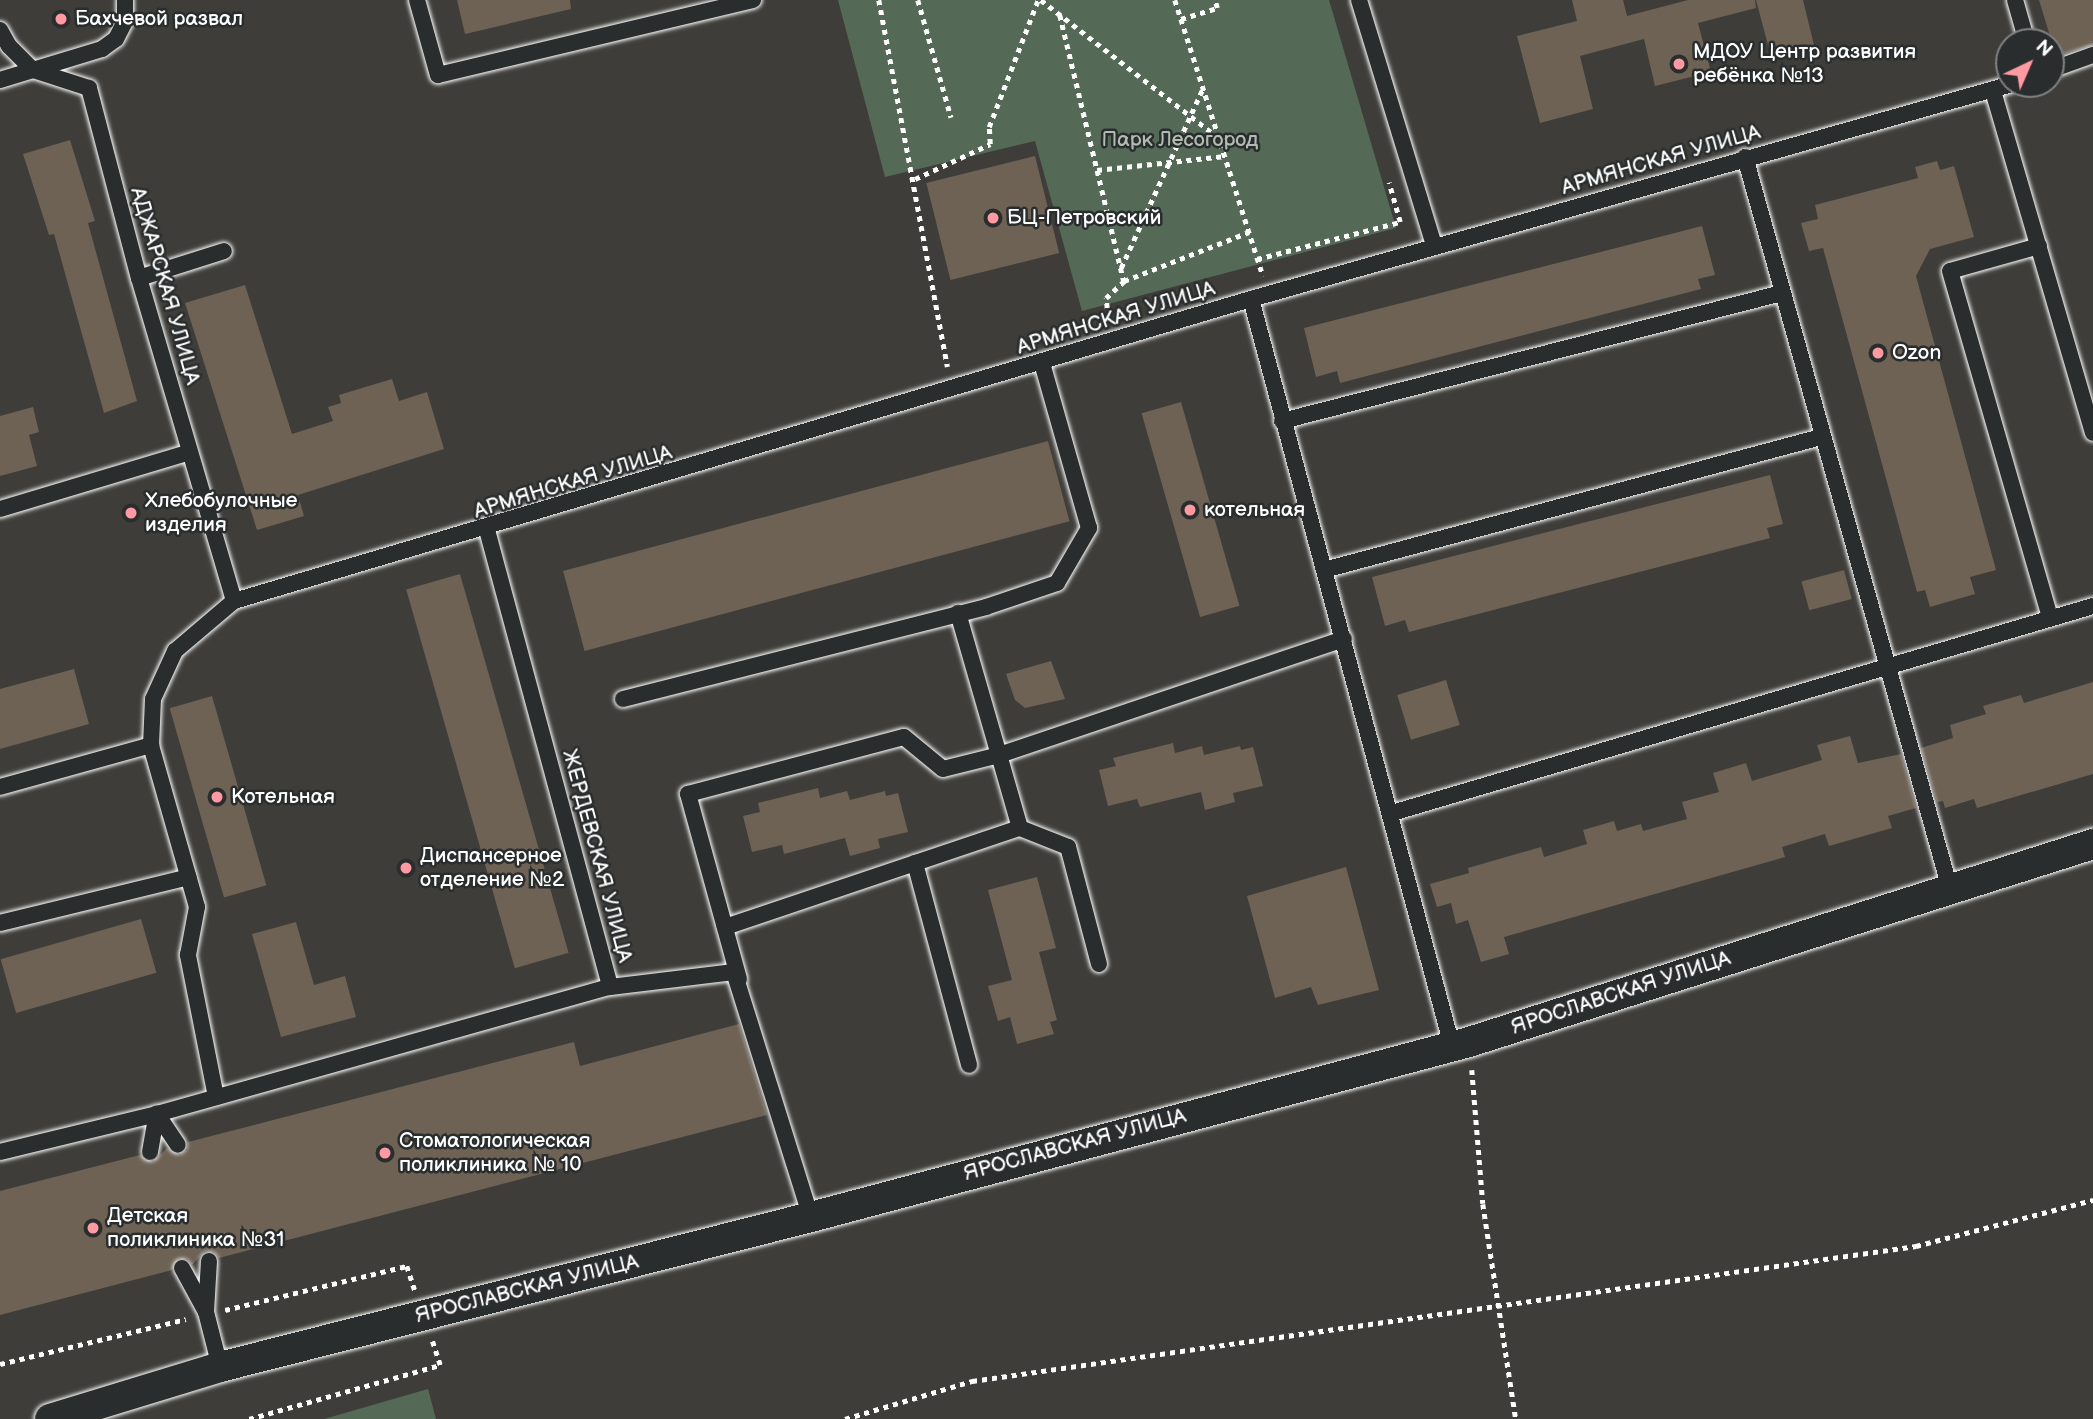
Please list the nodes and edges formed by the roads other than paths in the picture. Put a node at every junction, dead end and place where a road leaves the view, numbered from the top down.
1 (125, 0) edge
2 (417, 0) edge
3 (753, 0) edge
4 (1359, 0) edge
5 (2015, 0) edge
6 (2023, 28) edge
7 (0, 30) edge
8 (2093, 55) edge
9 (2065, 65) edge
10 (33, 70) junction
11 (0, 80) edge
12 (1993, 91) joint
13 (1745, 157) junction
14 (1434, 246) junction
15 (2039, 246) junction
16 (224, 251) dead end
17 (139, 278) junction
18 (1782, 293) junction
19 (1251, 299) junction
20 (1042, 363) junction
21 (1282, 421) junction
22 (2093, 433) edge
23 (1821, 437) junction
24 (190, 452) junction
25 (0, 509) edge
26 (486, 530) junction
27 (1324, 570) junction
28 (234, 601) junction
29 (2093, 606) edge
30 (958, 613) junction
31 (2050, 618) junction
32 (1344, 639) junction
33 (1886, 666) junction
34 (623, 699) dead end
35 (151, 745) junction
36 (999, 755) junction
37 (0, 787) edge
38 (1392, 813) junction
39 (1020, 828) junction
40 (2093, 844) edge
41 (915, 863) junction
42 (188, 877) junction
43 (1950, 889) junction
44 (0, 923) edge
45 (725, 927) junction
46 (1099, 964) dead end
47 (739, 979) junction
48 (610, 987) junction
49 (1461, 1044) junction
50 (969, 1065) dead end
51 (216, 1097) junction
52 (157, 1114) junction
53 (178, 1145) dead end
54 (0, 1152) edge
55 (150, 1152) dead end
56 (811, 1217) junction
57 (209, 1261) dead end
58 (182, 1268) dead end
59 (206, 1312) junction
60 (220, 1367) junction
61 (50, 1419) edge

1 - 10 lane
2 - 3 lane
4 - 14 lane
5 - 6 lane
7 - 10 lane, АДЖАРСКАЯ УЛИЦА
8 - 9 lane
10 - 11 lane
10 - 17 lane, АДЖАРСКАЯ УЛИЦА
12 - 13 lane, АРМЯНСКАЯ УЛИЦА
12 - 15 lane
13 - 14 lane, АРМЯНСКАЯ УЛИЦА
13 - 18 lane
14 - 19 lane, АРМЯНСКАЯ УЛИЦА
15 - 22 lane
15 - 31 lane
16 - 17 lane
17 - 24 lane, АДЖАРСКАЯ УЛИЦА
18 - 21 lane
18 - 23 lane
19 - 20 lane, АРМЯНСКАЯ УЛИЦА
19 - 21 lane
20 - 26 lane, АРМЯНСКАЯ УЛИЦА
20 - 30 lane
21 - 27 lane
23 - 27 lane
23 - 33 lane
24 - 25 lane
24 - 28 lane, АДЖАРСКАЯ УЛИЦА
26 - 28 lane, АРМЯНСКАЯ УЛИЦА
26 - 48 lane, ЖЕРДЕВСКАЯ УЛИЦА
27 - 32 lane
28 - 35 lane
29 - 31 lane
30 - 34 lane
30 - 36 lane
31 - 33 lane
32 - 36 lane
32 - 38 lane
33 - 38 lane
33 - 43 lane
35 - 37 lane
35 - 42 lane
36 - 39 lane
36 - 45 lane
38 - 49 lane
39 - 41 lane
39 - 46 lane
40 - 43 street, ЯРОСЛАВСКАЯ УЛИЦА
41 - 45 lane
41 - 50 lane
42 - 44 lane
42 - 51 lane
43 - 49 street, ЯРОСЛАВСКАЯ УЛИЦА
45 - 47 lane
47 - 48 lane, ЖЕРДЕВСКАЯ УЛИЦА
47 - 56 lane
48 - 51 lane
49 - 56 street, ЯРОСЛАВСКАЯ УЛИЦА
51 - 52 lane
52 - 53 lane
52 - 54 lane
52 - 55 lane
56 - 60 street, ЯРОСЛАВСКАЯ УЛИЦА
57 - 59 lane
58 - 59 lane
59 - 60 lane
60 - 61 street, ЯРОСЛАВСКАЯ УЛИЦА

